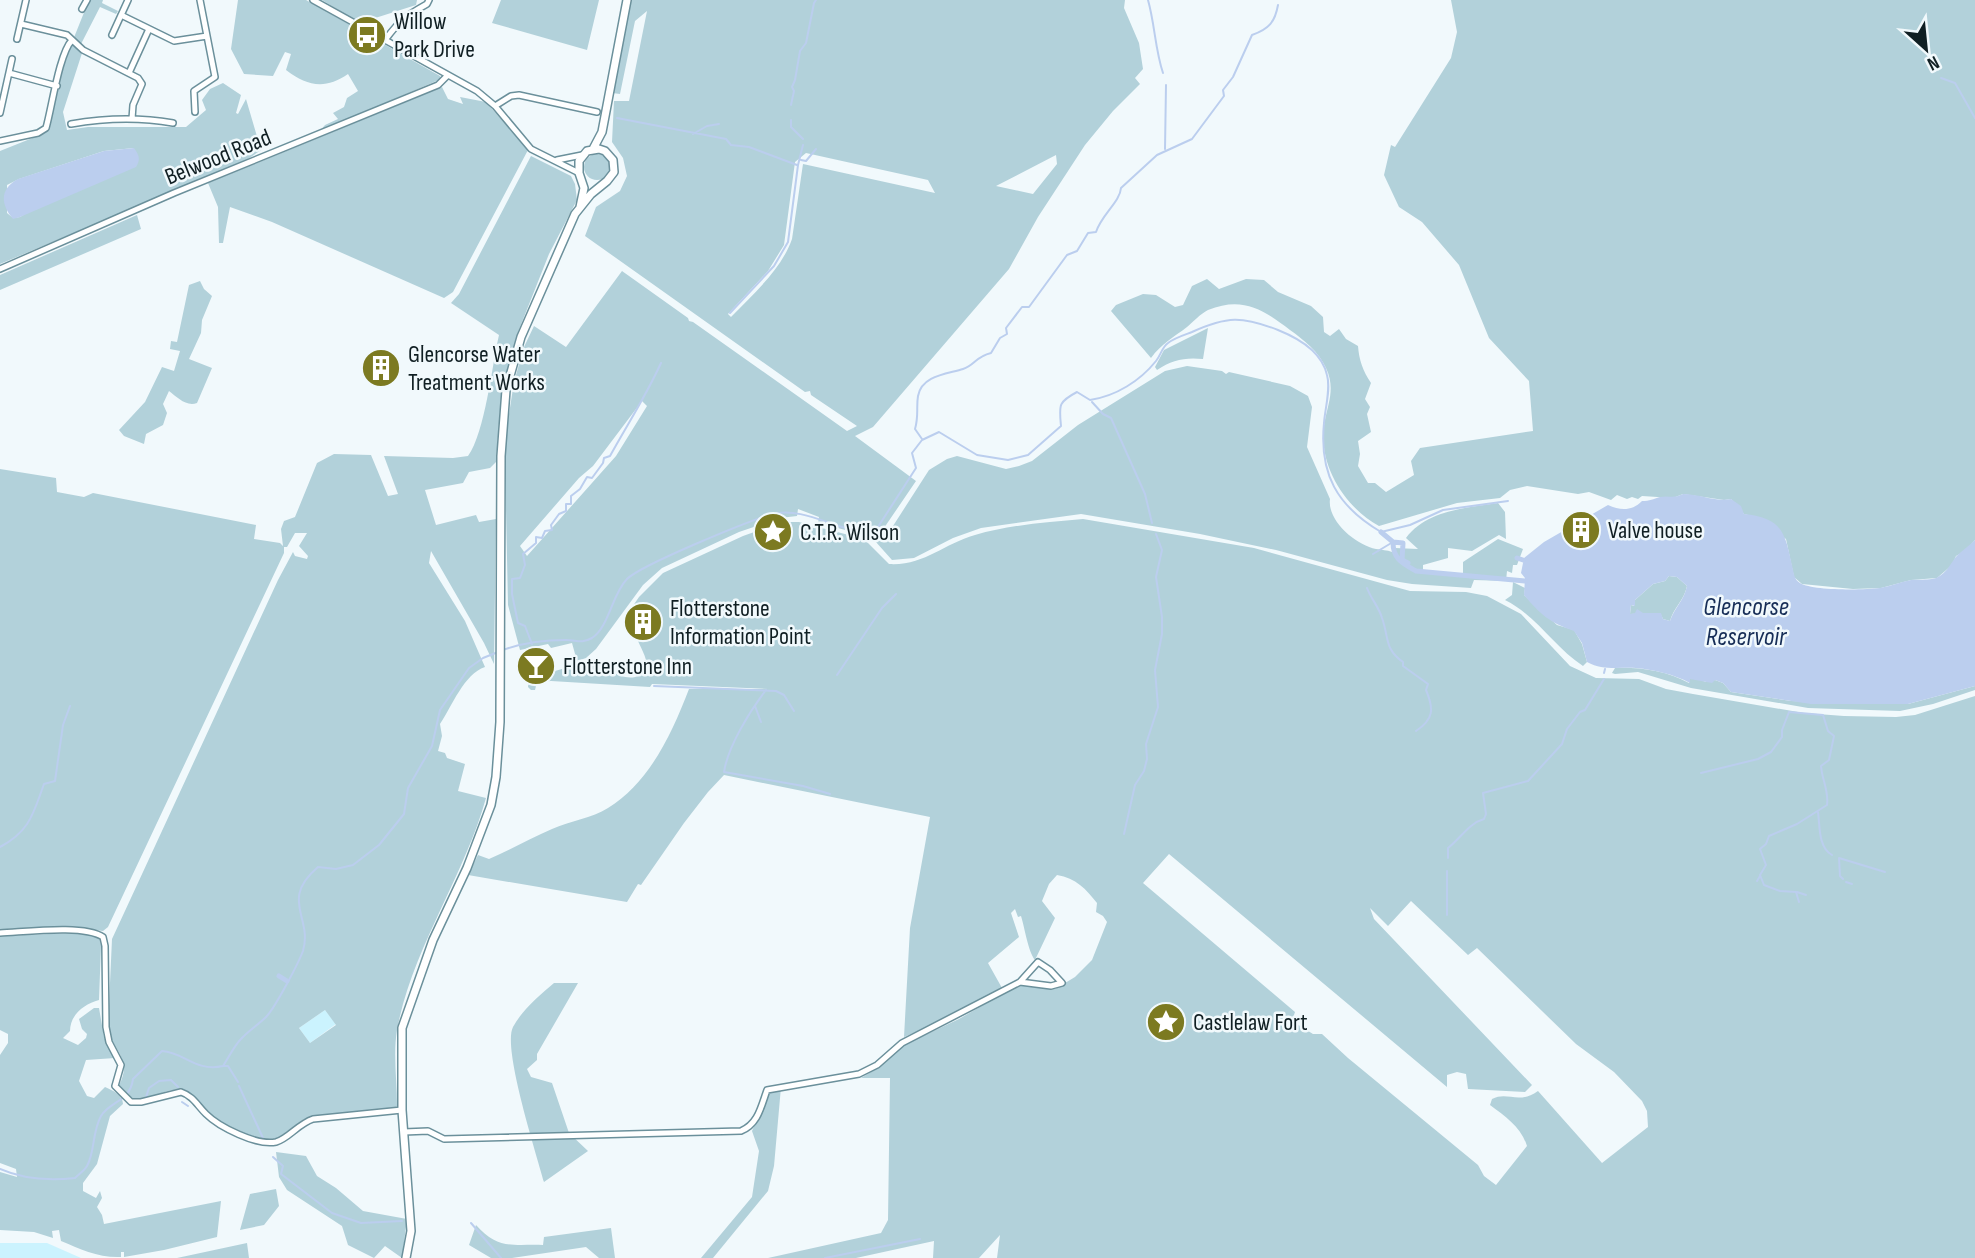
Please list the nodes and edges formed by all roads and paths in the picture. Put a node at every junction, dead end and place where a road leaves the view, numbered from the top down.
1 (26, 0) edge
2 (87, 0) edge
3 (128, 0) edge
4 (200, 0) edge
5 (313, 0) edge
6 (429, 0) edge
7 (627, 0) edge
8 (82, 9) dead end
9 (121, 15) junction
10 (21, 24) junction
11 (149, 29) junction
12 (112, 35) dead end
13 (207, 36) junction
14 (17, 39) dead end
15 (72, 40) junction
16 (385, 40) junction
17 (12, 60) dead end
18 (9, 73) junction
19 (128, 73) junction
20 (447, 76) junction
21 (57, 86) junction
22 (495, 106) junction
23 (195, 112) dead end
24 (597, 112) dead end
25 (0, 113) edge
26 (132, 119) junction
27 (173, 123) dead end
28 (71, 124) dead end
29 (602, 132) junction
30 (0, 141) edge
31 (593, 149) junction
32 (605, 151) junction
33 (582, 155) junction
34 (554, 160) junction
35 (581, 176) junction
36 (602, 184) junction
37 (580, 207) junction
38 (0, 269) edge
39 (0, 933) edge
40 (1020, 982) junction
41 (402, 1110) junction
42 (404, 1132) junction
43 (406, 1258) edge

1 - 10 street
2 - 8 street
3 - 9 street
4 - 13 street
5 - 16 street
6 - 16 street
7 - 29 highway
9 - 11 street
9 - 12 street
10 - 14 street
10 - 15 street
11 - 13 street
11 - 19 street
13 - 23 street
15 - 19 street
15 - 21 street
16 - 20 street
17 - 18 street
18 - 21 street
18 - 25 street
19 - 26 street
20 - 22 street
20 - 38 street, Belwood Road
21 - 30 street
22 - 24 street
22 - 34 street
26 - 27 street
26 - 28 street
29 - 31 highway
29 - 32 highway
31 - 32 highway
31 - 33 highway
32 - 36 highway
33 - 34 street
33 - 35 highway
34 - 35 street
35 - 36 highway
35 - 37 highway
36 - 37 highway
37 - 41 highway
39 - 41 street
40 - 40 street
40 - 42 street
41 - 42 highway
42 - 43 highway

